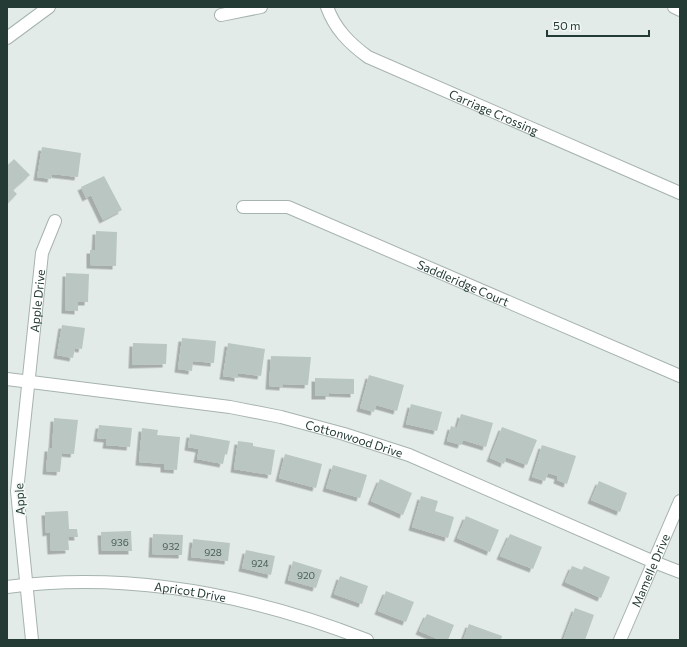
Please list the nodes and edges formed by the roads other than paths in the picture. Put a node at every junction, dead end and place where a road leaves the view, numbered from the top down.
1 (49, 7) edge
2 (261, 7) edge
3 (327, 7) edge
4 (674, 7) edge
5 (680, 10) edge
6 (221, 15) dead end
7 (7, 38) edge
8 (680, 193) edge
9 (243, 207) dead end
10 (55, 221) dead end
11 (680, 376) edge
12 (7, 379) edge
13 (28, 382) junction
14 (680, 501) edge
15 (654, 562) junction
16 (680, 572) edge
17 (27, 584) junction
18 (7, 587) edge
19 (32, 640) edge
20 (367, 640) edge
21 (620, 640) edge

1 - 7 street
2 - 6 street
3 - 8 street, Carriage Crossing
4 - 5 street
9 - 11 street, Saddleridge Court
10 - 13 street, Apple Drive
12 - 13 street, Cottonwood Drive
13 - 15 street, Cottonwood Drive
13 - 17 street, Apple
14 - 15 street, Mamelle Drive
15 - 16 street, Cottonwood Drive
15 - 21 street, Mamelle Drive
17 - 18 street, Apricot Drive
17 - 19 street, Apple
17 - 20 street, Apricot Drive

